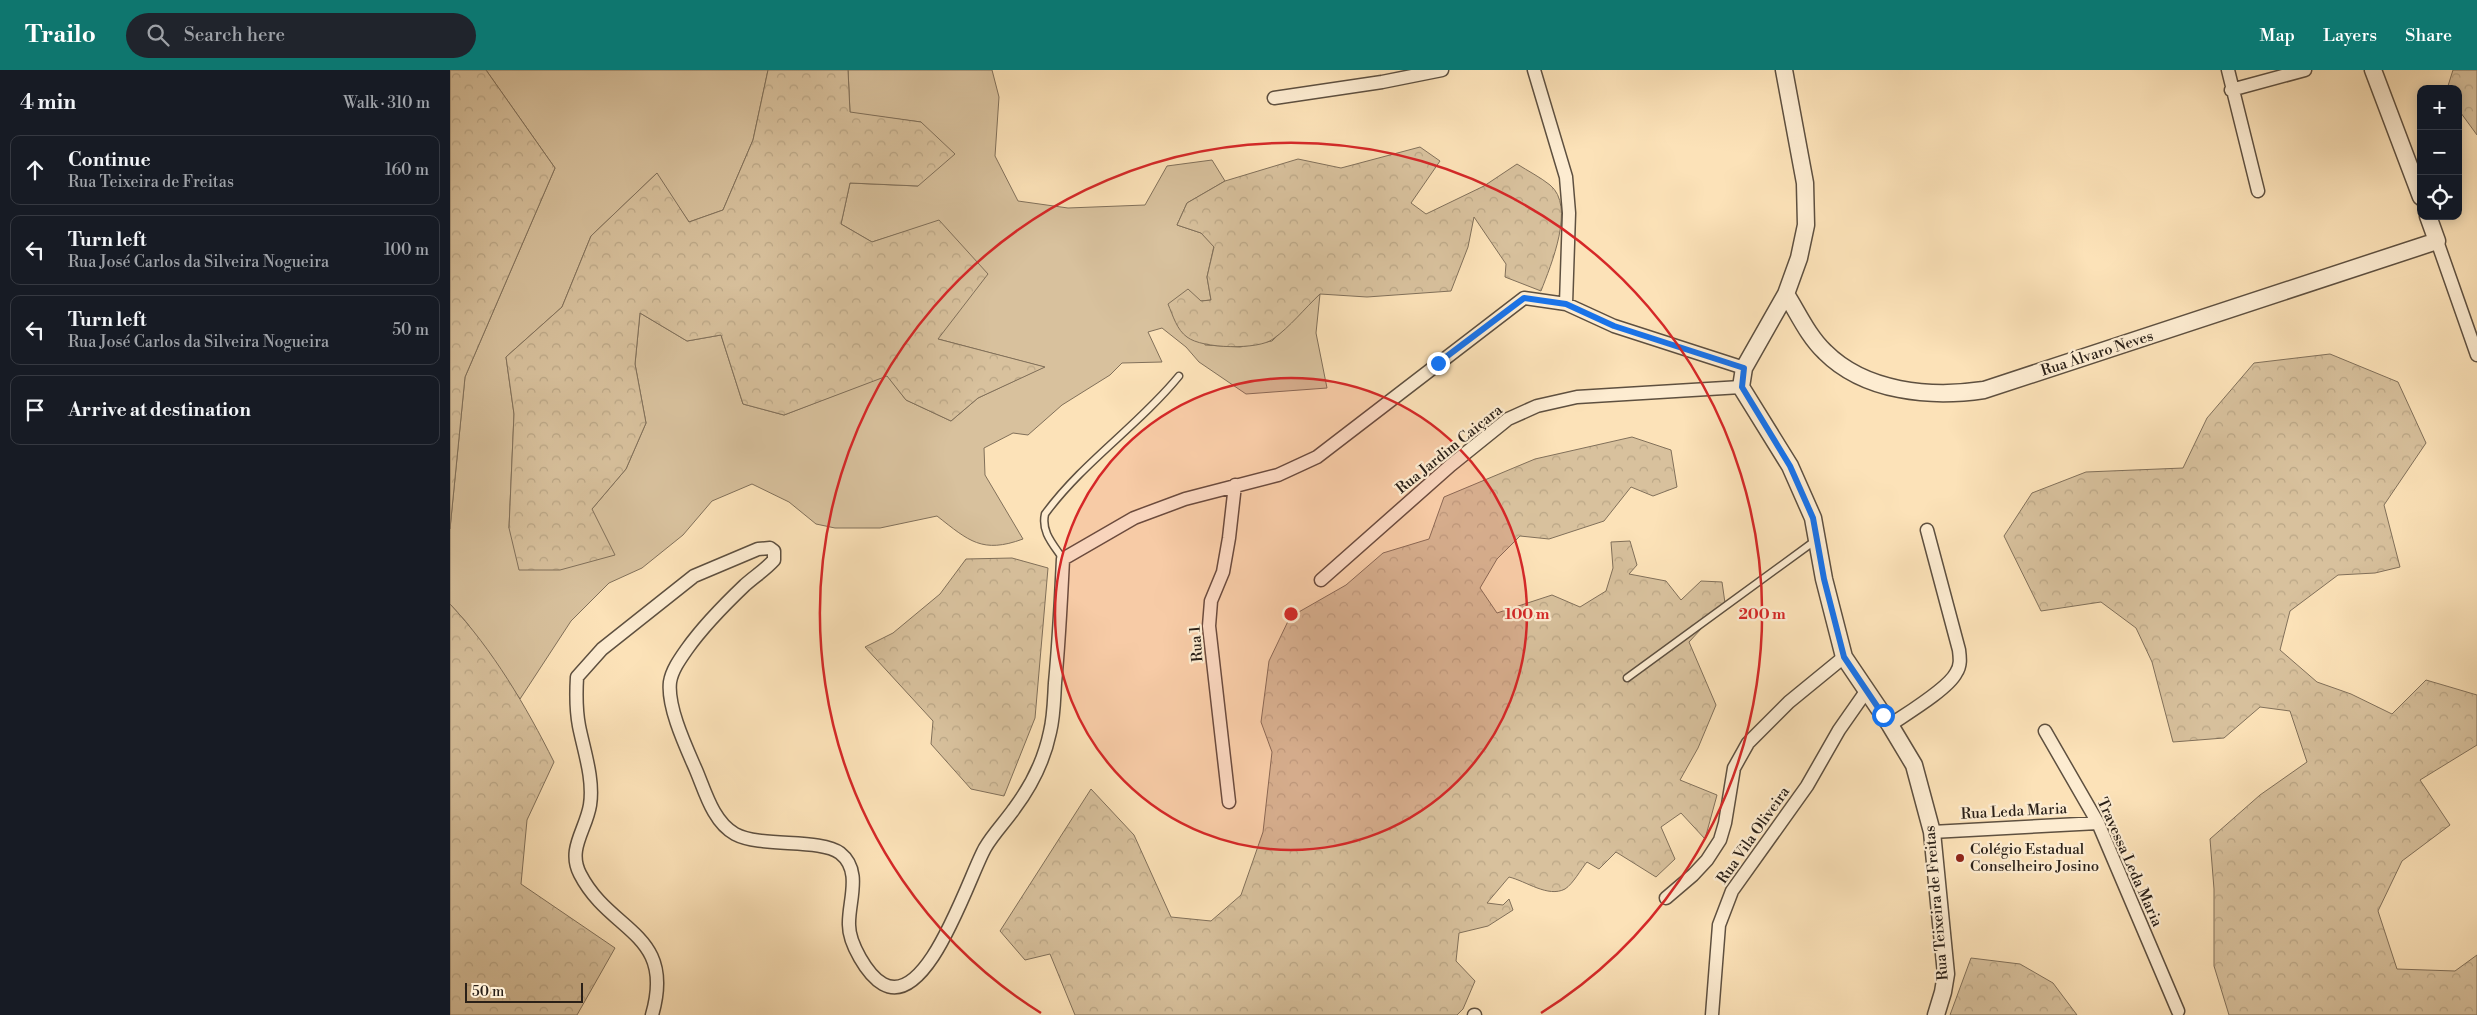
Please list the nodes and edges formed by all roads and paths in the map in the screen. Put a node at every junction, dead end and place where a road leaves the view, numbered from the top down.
1 (1442, 70) edge
2 (1534, 70) edge
3 (1784, 70) edge
4 (2228, 70) edge
5 (2305, 70) edge
6 (2373, 70) edge
7 (2232, 90) junction
8 (1274, 98) dead end
9 (2417, 186) edge
10 (2258, 192) dead end
11 (2429, 220) edge
12 (2437, 241) junction
13 (1786, 294) junction
14 (1566, 304) junction
15 (2477, 355) edge
16 (1744, 368) junction
17 (1178, 376) dead end
18 (1742, 387) junction
19 (1235, 485) junction
20 (1927, 530) dead end
21 (1817, 540) junction
22 (1063, 559) junction
23 (1320, 580) dead end
24 (1844, 657) junction
25 (1627, 678) dead end
26 (1866, 690) junction
27 (1890, 725) junction
28 (2045, 730) dead end
29 (1228, 802) dead end
30 (2098, 823) junction
31 (1932, 832) junction
32 (1666, 898) dead end
33 (2178, 1010) dead end
34 (652, 1015) edge
35 (1712, 1015) edge
36 (1936, 1015) edge

1 - 8 street
2 - 14 street
3 - 13 street
4 - 7 street
5 - 7 street
6 - 9 street
7 - 10 street
11 - 12 street
12 - 13 street, Rua Álvaro Neves
12 - 15 street
13 - 16 street
14 - 16 street
14 - 19 street
16 - 18 street
17 - 22 lane
18 - 21 street, Rua Teixeira de Freitas
18 - 23 street, Rua Jardim Caiçara
19 - 22 street
19 - 29 street, Rua 1
20 - 27 street
21 - 24 street, Rua Teixeira de Freitas
21 - 25 lane
22 - 34 street
24 - 26 street, Rua Teixeira de Freitas
24 - 32 street
26 - 27 street, Rua Teixeira de Freitas
26 - 35 street, Rua Vila Oliveira
27 - 31 street, Rua Teixeira de Freitas
28 - 30 street, Travessa Leda Maria
30 - 31 street, Rua Leda Maria
30 - 33 street, Travessa Leda Maria
31 - 36 street, Rua Teixeira de Freitas

